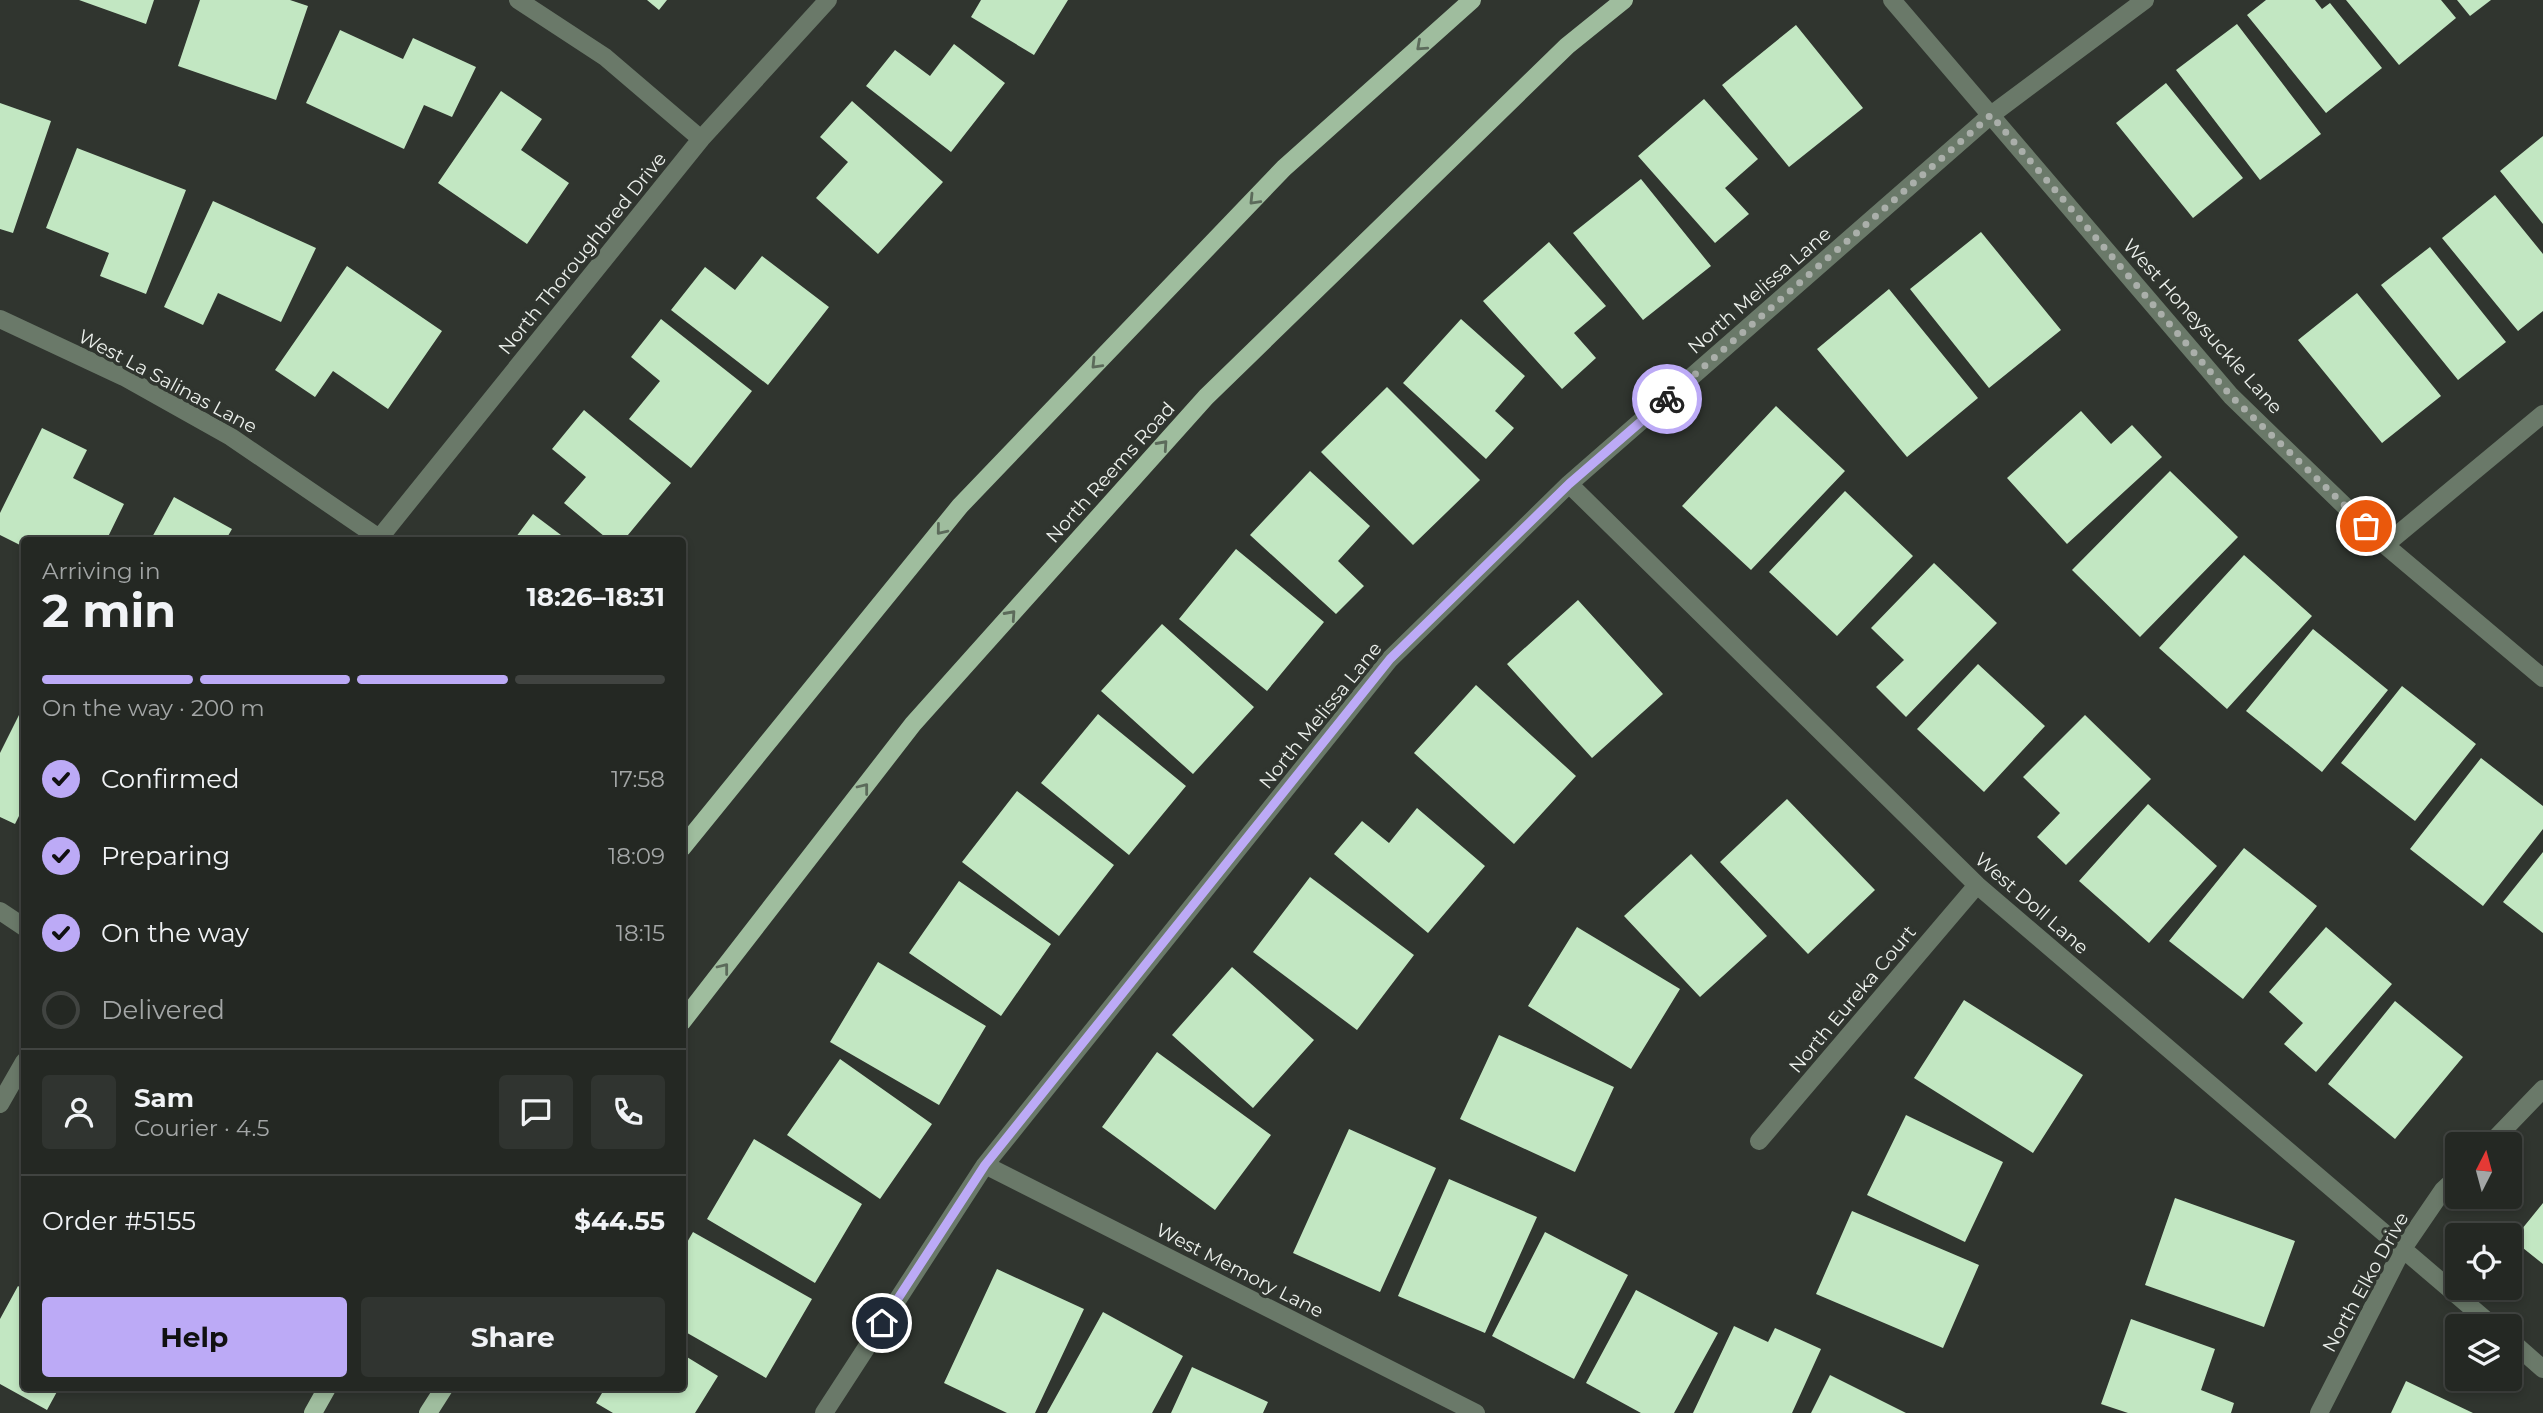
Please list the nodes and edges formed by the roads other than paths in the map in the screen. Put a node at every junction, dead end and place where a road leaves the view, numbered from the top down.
1 (518, 0) edge
2 (828, 0) edge
3 (1472, 0) edge
4 (1624, 0) edge
5 (1892, 0) edge
6 (2144, 0) edge
7 (1991, 115) junction
8 (701, 139) junction
9 (0, 319) edge
10 (2543, 414) edge
11 (1569, 484) junction
12 (374, 537) edge
13 (380, 537) edge
14 (2385, 545) junction
15 (2543, 678) edge
16 (686, 843) edge
17 (1977, 884) junction
18 (0, 911) edge
19 (21, 925) edge
20 (686, 1017) edge
21 (21, 1067) edge
22 (2543, 1089) edge
23 (0, 1104) edge
24 (2502, 1132) edge
25 (1759, 1141) dead end
26 (985, 1165) junction
27 (2445, 1188) edge
28 (2402, 1250) junction
29 (2479, 1314) edge
30 (2522, 1351) edge
31 (2543, 1369) edge
32 (325, 1391) edge
33 (442, 1391) edge
34 (313, 1413) edge
35 (428, 1413) edge
36 (824, 1413) edge
37 (1476, 1413) edge
38 (2319, 1413) edge

1 - 8 street
2 - 8 street, North Thoroughbred Drive
3 -> 16 main road
20 -> 4 main road, North Reems Road
5 - 7 street, West Honeysuckle Lane
6 - 7 street, North Melissa Lane
7 - 11 street, North Melissa Lane
7 - 14 street, West Honeysuckle Lane
8 - 13 street, North Thoroughbred Drive
9 - 12 street, West La Salinas Lane
10 - 14 street
11 - 17 street, West Doll Lane
11 - 26 street, North Melissa Lane
14 - 15 street, West Honeysuckle Lane
17 - 25 street, North Eureka Court
17 - 28 street, West Doll Lane
18 - 19 street
21 - 23 street
22 - 24 street
26 - 36 street, North Melissa Lane
26 - 37 street, West Memory Lane
27 - 28 street, North Elko Drive
28 - 29 street, West Doll Lane
28 - 38 street, North Elko Drive
30 - 31 street
32 - 34 main road
33 - 35 main road

